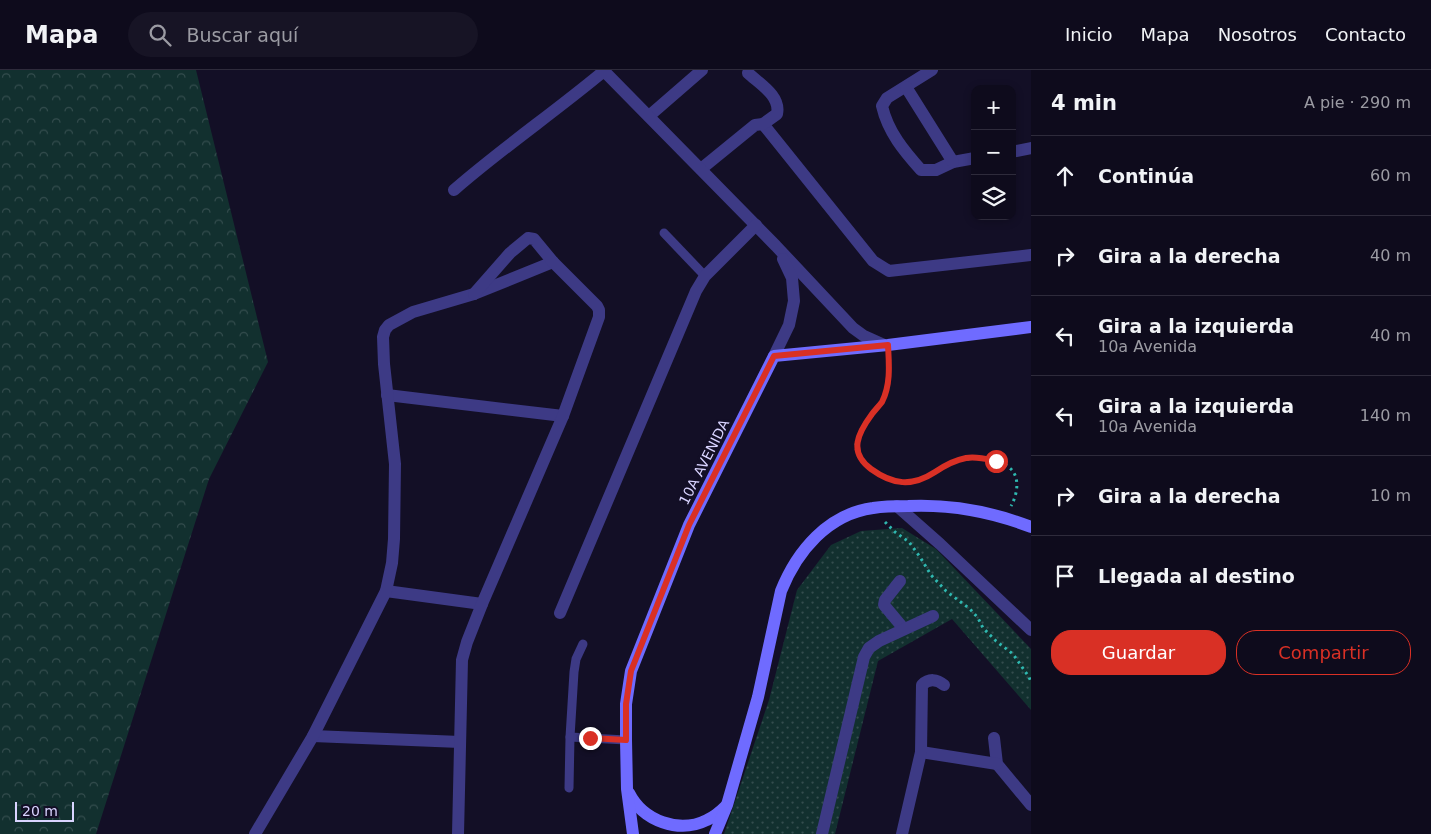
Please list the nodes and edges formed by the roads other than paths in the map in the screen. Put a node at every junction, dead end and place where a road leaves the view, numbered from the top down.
1 (605, 70) edge
2 (702, 70) edge
3 (932, 70) edge
4 (748, 73) dead end
5 (906, 87) junction
6 (650, 116) junction
7 (763, 124) junction
8 (1031, 148) edge
9 (1016, 151) edge
10 (971, 159) edge
11 (953, 162) junction
12 (701, 169) junction
13 (454, 190) dead end
14 (756, 225) junction
15 (664, 233) dead end
16 (776, 246) junction
17 (1031, 255) edge
18 (553, 262) junction
19 (705, 276) junction
20 (474, 294) junction
21 (1031, 327) edge
22 (886, 345) junction
23 (774, 356) junction
24 (387, 395) junction
25 (563, 416) junction
26 (897, 506) junction
27 (1031, 527) edge
28 (900, 581) dead end
29 (386, 590) junction
30 (482, 604) junction
31 (560, 613) dead end
32 (933, 616) dead end
33 (904, 629) junction
34 (1031, 630) edge
35 (583, 644) dead end
36 (944, 685) dead end
37 (314, 736) junction
38 (570, 738) junction
39 (994, 738) dead end
40 (626, 740) junction
41 (460, 742) junction
42 (921, 752) junction
43 (997, 764) junction
44 (569, 788) dead end
45 (627, 789) junction
46 (727, 805) junction
47 (1031, 805) edge
48 (255, 834) edge
49 (458, 834) edge
50 (633, 834) edge
51 (715, 834) edge
52 (822, 834) edge
53 (902, 834) edge

1 - 6 street
1 - 13 street
2 - 6 street
3 - 5 street
4 - 7 street
5 - 11 street
5 - 11 street
6 - 12 street
7 - 12 street
7 - 17 street
8 - 9 street
10 - 11 street
12 - 14 street
14 - 16 street
14 - 19 street
15 - 19 lane
16 - 22 street
16 - 23 street
18 - 20 street
18 - 20 street
18 - 25 street
19 - 31 street
20 - 24 street
21 - 22 street
22 - 23 street
23 - 40 street, 10A AVENIDA
24 - 25 street
24 - 29 street
25 - 30 street
26 - 27 street
26 - 34 street
26 - 46 street
28 - 33 street
29 - 30 street
29 - 37 street
30 - 41 street
32 - 33 street
33 - 52 street
35 - 38 lane
36 - 42 street
37 - 41 street
37 - 48 street
38 - 40 lane
38 - 44 lane
39 - 43 street
40 - 45 street, 10A AVENIDA
41 - 49 street
42 - 43 street
42 - 53 street
43 - 47 street
45 - 46 street
45 - 50 street, 10A AVENIDA
46 - 51 street

